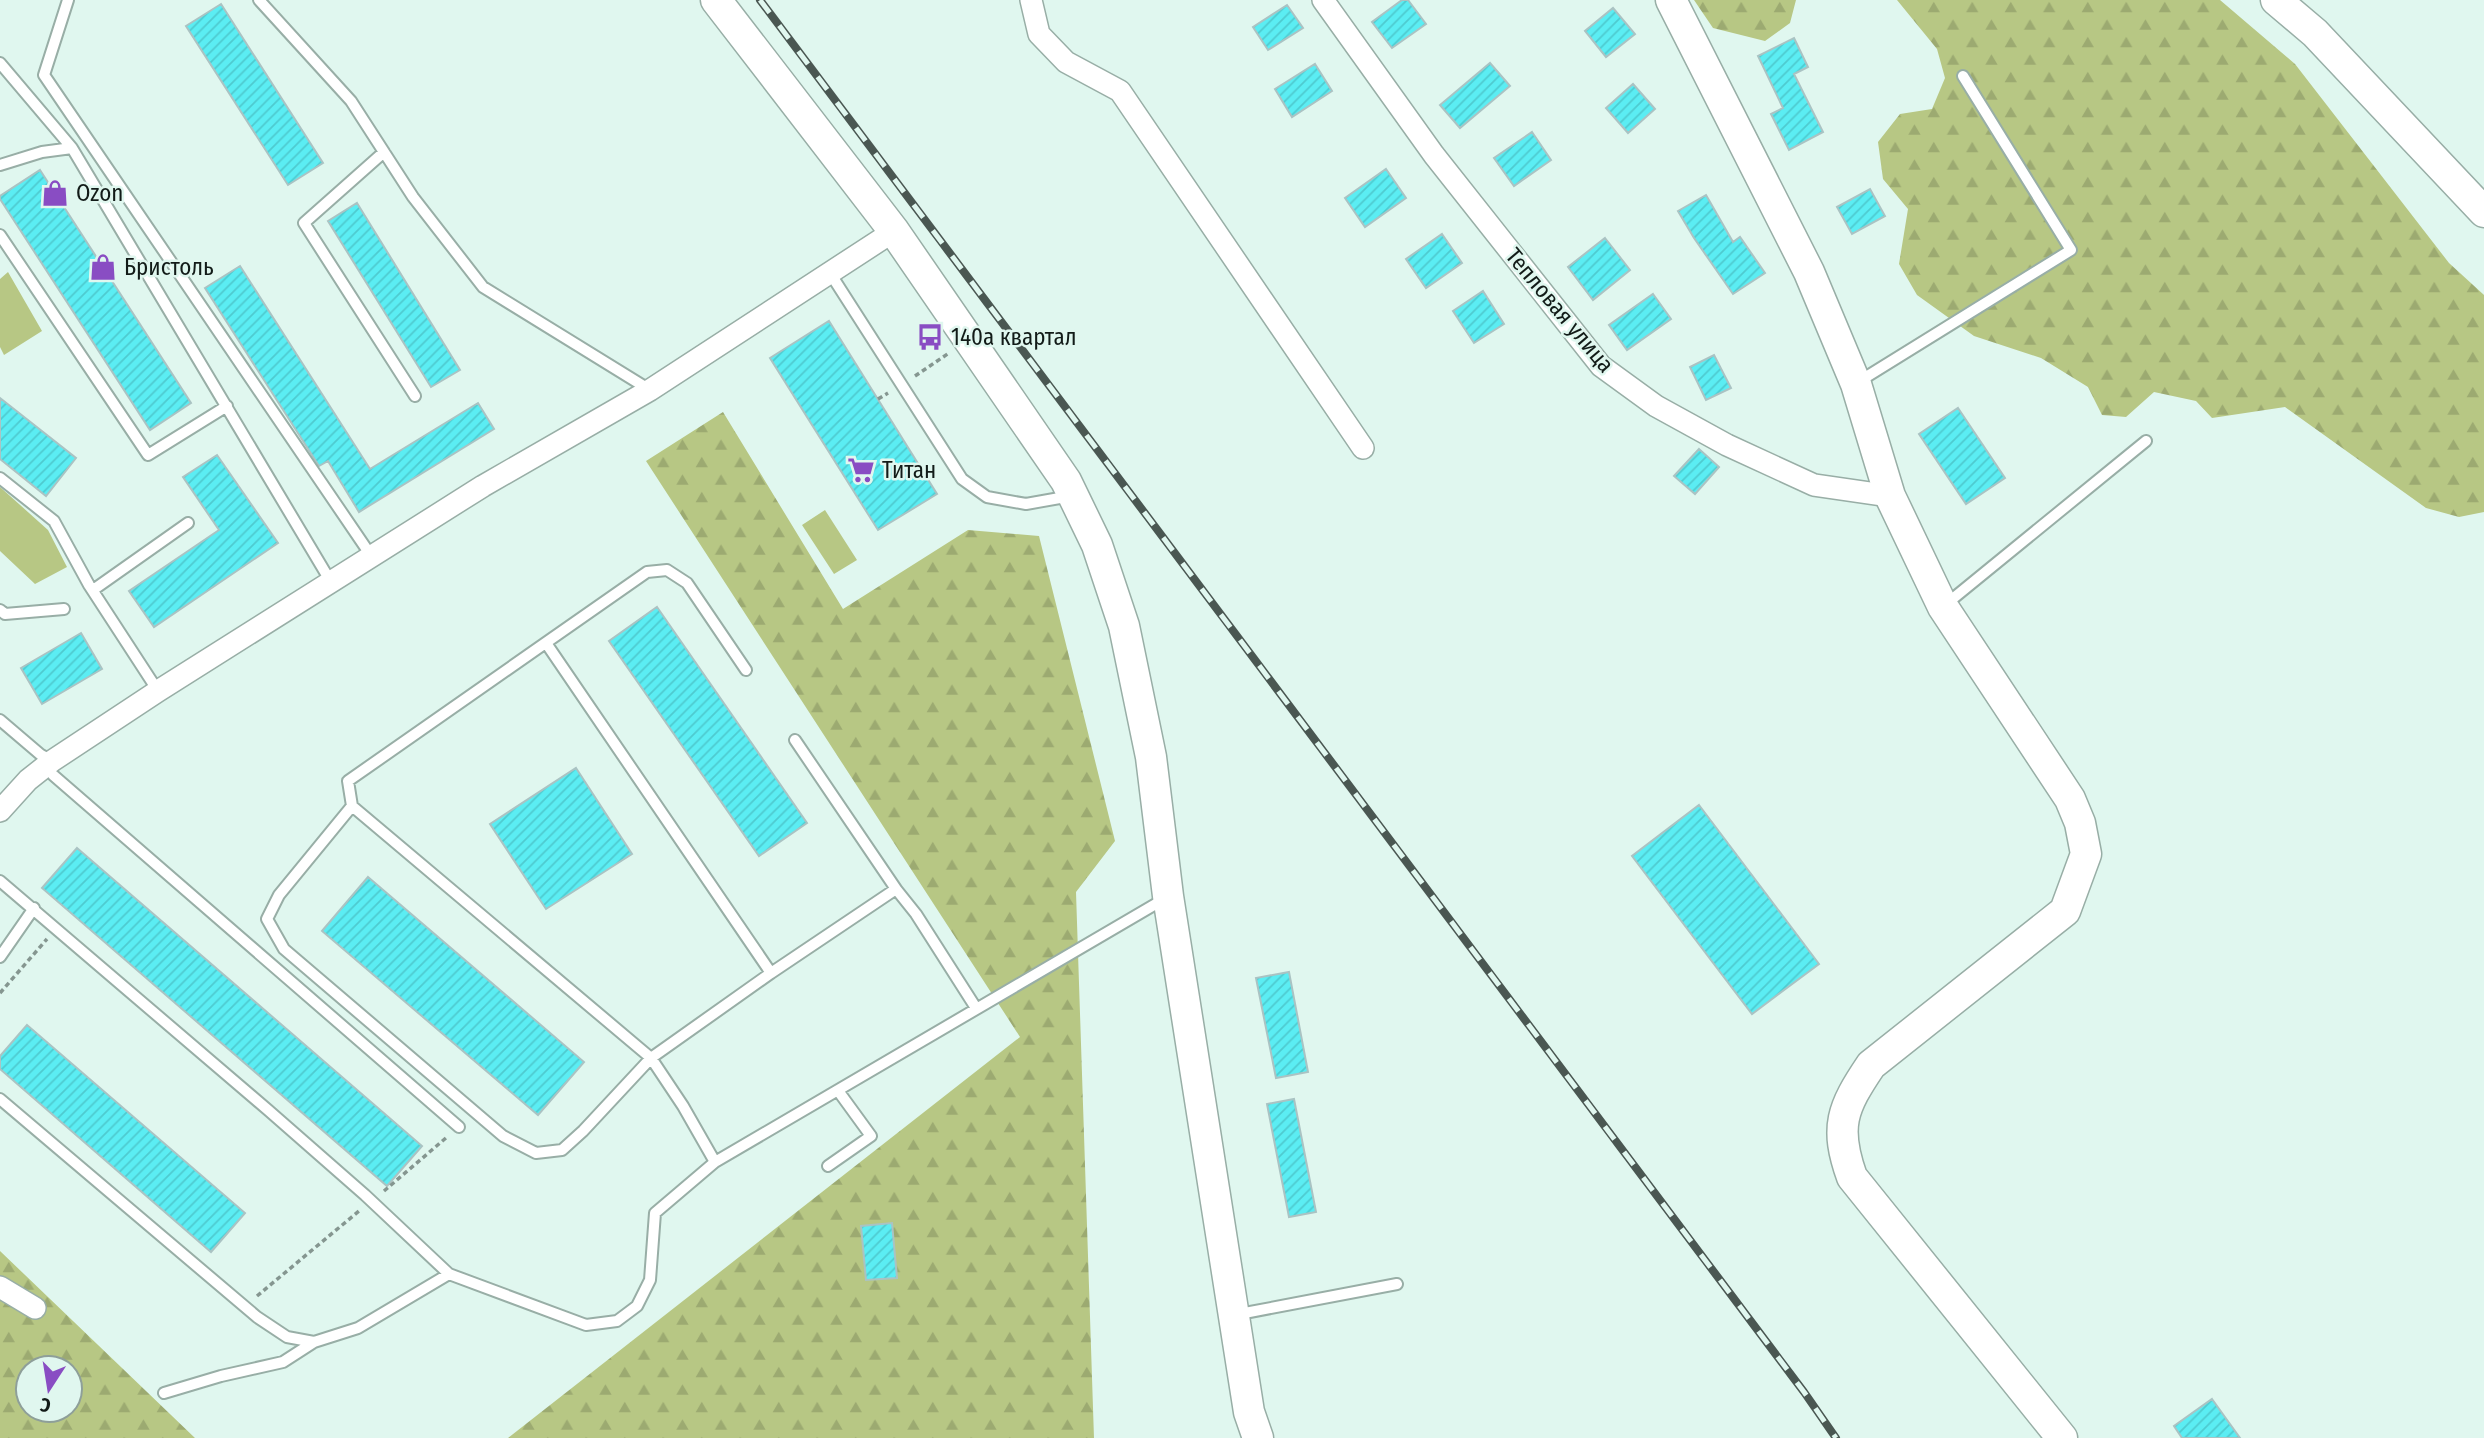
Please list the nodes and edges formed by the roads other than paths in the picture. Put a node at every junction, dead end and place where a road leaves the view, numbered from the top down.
1 (68, 0) edge
2 (259, 0) edge
3 (716, 0) edge
4 (1031, 0) edge
5 (1323, 0) edge
6 (1671, 0) edge
7 (2276, 0) edge
8 (0, 63) edge
9 (1963, 76) dead end
10 (72, 148) junction
11 (384, 152) junction
12 (0, 165) edge
13 (2484, 212) edge
14 (894, 231) junction
15 (0, 235) edge
16 (830, 273) junction
17 (1856, 384) junction
18 (650, 390) junction
19 (415, 396) dead end
20 (226, 406) junction
21 (2146, 441) dead end
22 (1363, 448) dead end
23 (0, 478) edge
24 (1073, 495) junction
25 (1890, 496) junction
26 (188, 523) dead end
27 (372, 557) junction
28 (331, 582) junction
29 (93, 590) junction
30 (1943, 607) junction
31 (64, 609) dead end
32 (0, 610) edge
33 (546, 643) junction
34 (746, 670) dead end
35 (158, 691) junction
36 (0, 720) edge
37 (794, 740) dead end
38 (52, 768) junction
39 (352, 806) junction
40 (0, 811) edge
41 (0, 881) edge
42 (896, 889) junction
43 (1168, 897) junction
44 (34, 908) junction
45 (0, 957) edge
46 (771, 973) junction
47 (976, 1008) junction
48 (651, 1058) junction
49 (839, 1092) junction
50 (0, 1099) edge
51 (459, 1127) road end
52 (715, 1162) junction
53 (828, 1166) dead end
54 (449, 1274) junction
55 (1397, 1283) dead end
56 (0, 1287) edge
57 (35, 1308) dead end
58 (1234, 1315) junction
59 (314, 1342) junction
60 (164, 1393) dead end
61 (1258, 1438) edge
62 (2062, 1438) edge

1 - 27 lane
2 - 11 lane
3 - 14 street
4 - 22 street
5 - 25 street, Тепловая улица
6 - 17 street
7 - 13 street
8 - 10 lane
9 - 17 lane
10 - 12 lane
10 - 20 lane
11 - 18 lane
11 - 19 lane
14 - 16 street
14 - 24 street
15 - 20 lane
16 - 18 street
16 - 24 lane
17 - 25 street
18 - 27 street
20 - 28 lane
21 - 30 lane
23 - 29 lane
24 - 43 street
25 - 30 street
26 - 29 lane
27 - 28 street
28 - 35 street
29 - 35 lane
30 - 62 street
31 - 32 lane
33 - 34 lane
33 - 39 lane
33 - 46 lane
35 - 38 street
36 - 38 lane
37 - 42 lane
38 - 40 street
38 - 51 lane
39 - 48 lane
39 - 48 lane
41 - 44 lane
42 - 46 lane
42 - 47 lane
43 - 47 lane
43 - 58 street
44 - 45 lane
44 - 54 lane
46 - 48 lane
47 - 49 lane
48 - 52 lane
49 - 52 lane
49 - 53 lane
50 - 59 lane
52 - 54 lane
54 - 59 lane
55 - 58 lane
56 - 57 street
58 - 61 street
59 - 60 lane

